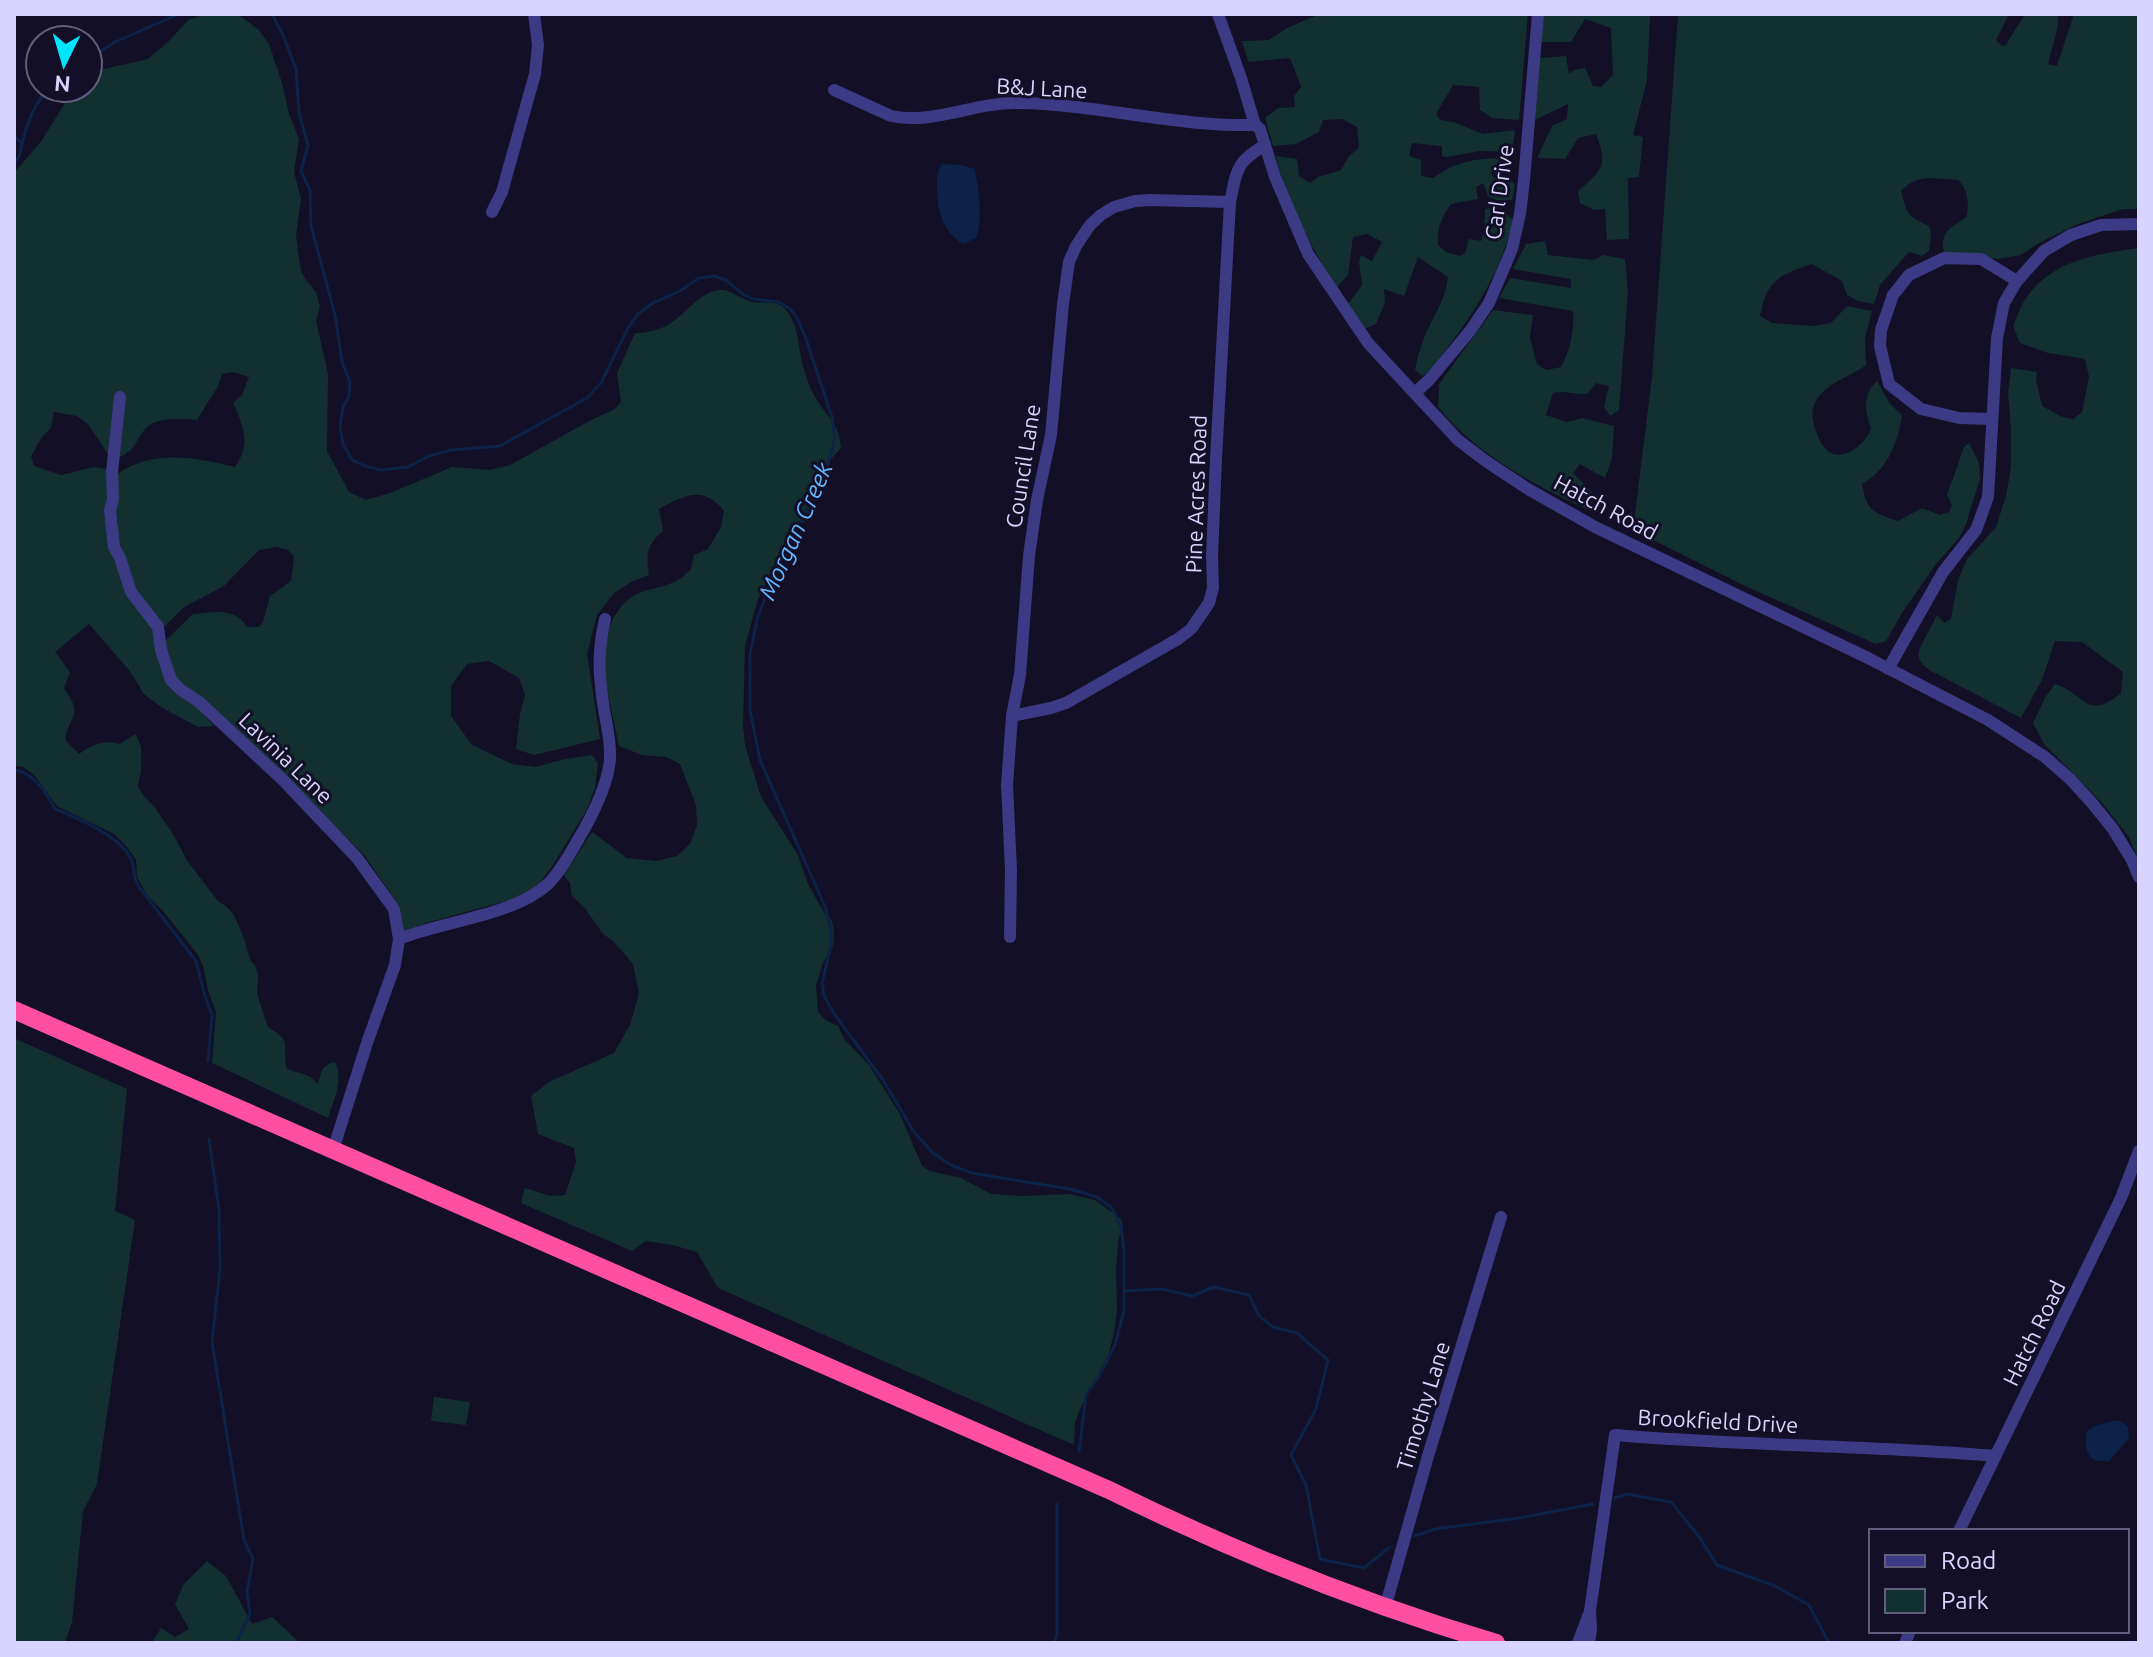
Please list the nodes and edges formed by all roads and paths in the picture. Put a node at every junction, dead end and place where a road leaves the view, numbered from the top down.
1 (534, 14) edge
2 (1218, 14) edge
3 (1538, 14) edge
4 (834, 90) dead end
5 (1255, 125) junction
6 (1265, 145) junction
7 (1230, 202) junction
8 (492, 212) dead end
9 (2139, 224) edge
10 (2017, 281) junction
11 (1415, 393) junction
12 (120, 397) dead end
13 (1992, 419) junction
14 (605, 619) dead end
15 (1888, 669) junction
16 (1012, 716) junction
17 (2139, 877) edge
18 (1010, 937) dead end
19 (399, 939) junction
20 (14, 1010) edge
21 (333, 1150) junction
22 (2139, 1151) edge
23 (1501, 1217) dead end
24 (1995, 1456) junction
25 (1960, 1529) edge
26 (1385, 1608) junction
27 (1590, 1611) junction
28 (1496, 1643) edge
29 (1578, 1643) edge
30 (1589, 1643) edge

1 - 8 street
2 - 5 street, Hatch Road
3 - 11 street, Carl Drive
4 - 5 street, B&J Lane
5 - 6 street, Hatch Road
6 - 7 street
6 - 11 street, Hatch Road
7 - 16 street, Pine Acres Road
7 - 16 street, Council Lane
9 - 10 street
10 - 13 street
10 - 13 street
11 - 15 street, Hatch Road
12 - 19 street, Lavinia Lane
13 - 15 street
14 - 19 street
15 - 17 street, Hatch Road
16 - 18 street, Council Lane
19 - 21 street, Lavinia Lane
20 - 21 highway
21 - 26 highway
22 - 24 street, Hatch Road
23 - 26 street, Timothy Lane
24 - 25 street, Hatch Road
24 - 27 street, Brookfield Drive
26 - 28 highway
27 - 29 street, Brookfield Drive
27 - 30 street, Brookfield Drive

